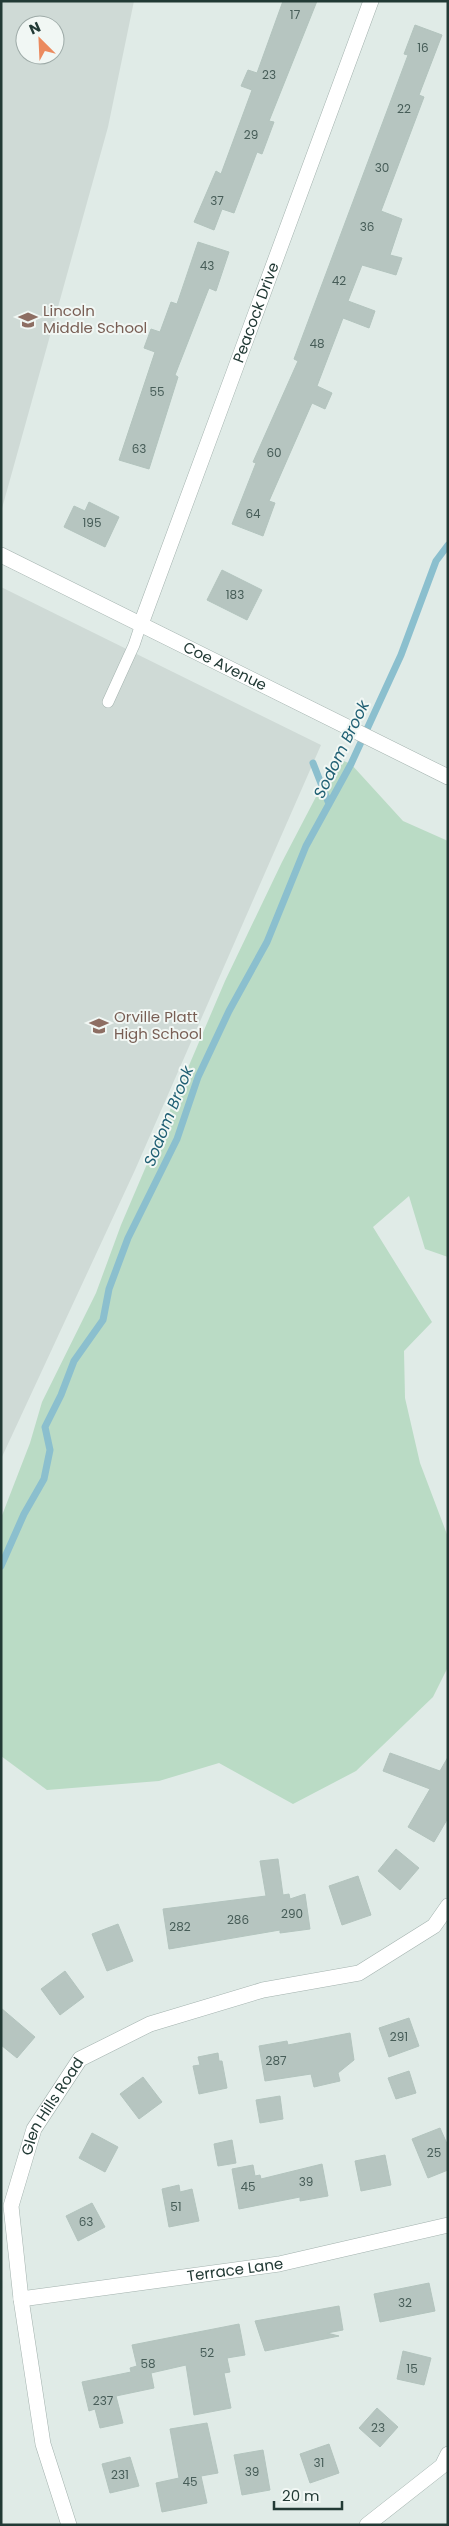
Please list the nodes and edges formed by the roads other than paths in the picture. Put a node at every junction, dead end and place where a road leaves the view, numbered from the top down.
1 (371, 1) edge
2 (1, 555) edge
3 (141, 624) junction
4 (108, 702) dead end
5 (448, 777) edge
6 (448, 1906) edge
7 (448, 2225) edge
8 (21, 2299) junction
9 (448, 2454) edge
10 (69, 2525) edge
11 (367, 2525) edge

1 - 3 street, Peacock Drive
2 - 3 street, Coe Avenue
3 - 4 lane
3 - 5 street, Coe Avenue
6 - 8 street, Glen Hills Road
7 - 8 street, Terrace Lane
8 - 10 street, Glen Hills Road
9 - 11 street

